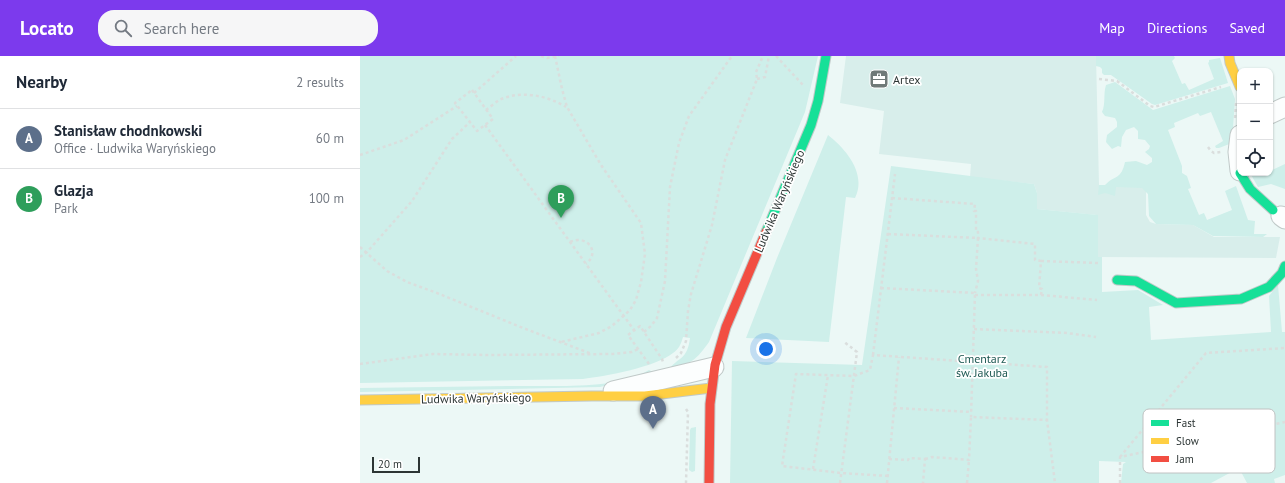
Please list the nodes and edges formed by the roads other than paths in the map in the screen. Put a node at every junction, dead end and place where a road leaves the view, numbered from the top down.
1 (826, 56) edge
2 (1229, 56) edge
3 (1237, 80) edge
4 (1285, 106) edge
5 (1273, 112) edge
6 (1242, 176) edge
7 (1280, 215) edge
8 (1285, 266) edge
9 (1117, 280) dead end
10 (714, 367) junction
11 (711, 388) junction
12 (592, 396) junction
13 (360, 400) edge
14 (709, 483) edge

1 - 10 street, Ludwika Waryńskiego
2 - 3 street
4 - 5 street
6 - 7 street
8 - 9 street
10 - 11 street, Ludwika Waryńskiego
10 - 12 street, Ludwika Waryńskiego
11 - 12 street, Ludwika Waryńskiego
11 - 14 street, Ludwika Waryńskiego
12 - 13 street, Ludwika Waryńskiego

